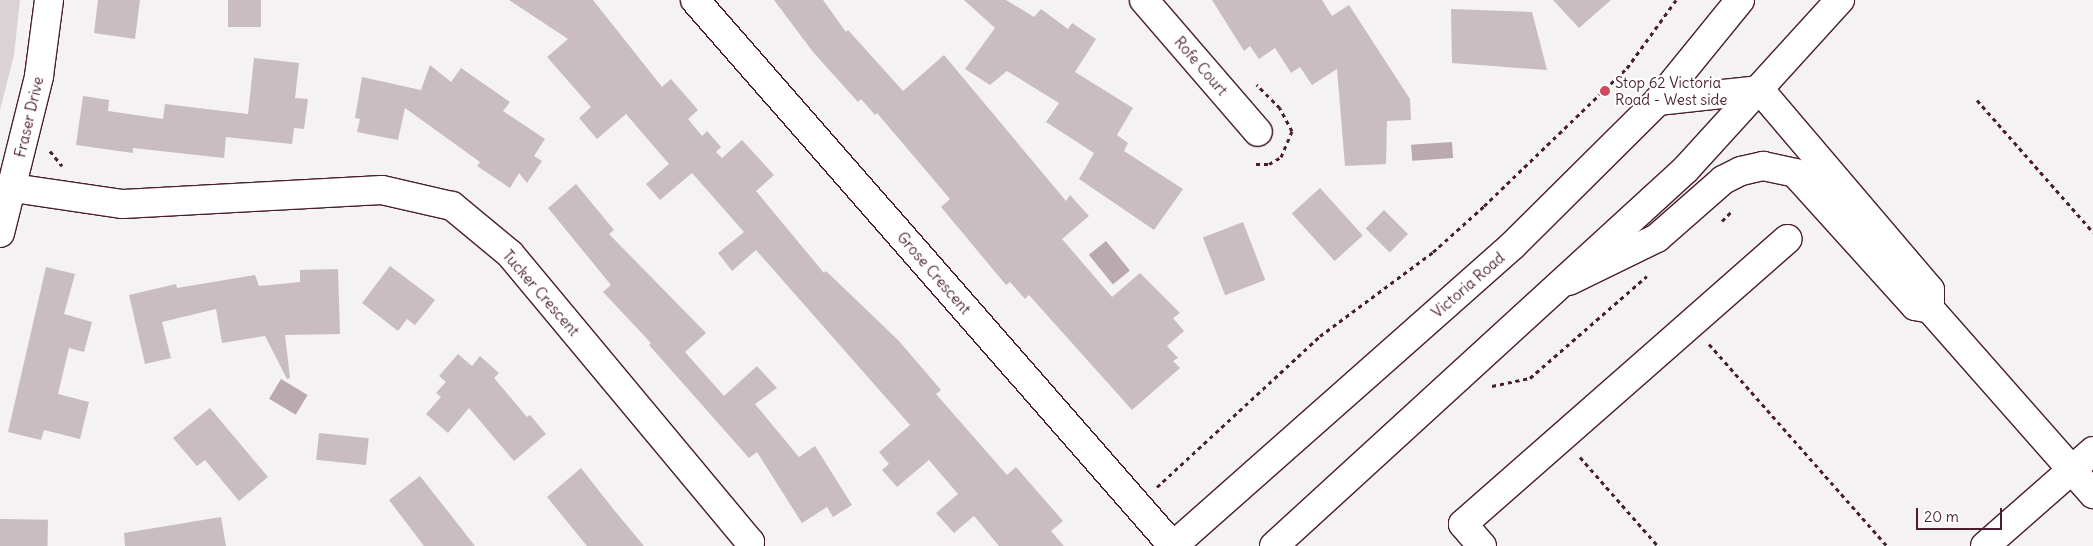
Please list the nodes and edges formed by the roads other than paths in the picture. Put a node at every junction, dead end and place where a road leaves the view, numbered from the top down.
1 (49, 0) edge
2 (695, 0) edge
3 (1144, 0) edge
4 (1740, 0) edge
5 (1840, 0) edge
6 (1760, 90) junction
7 (1658, 101) junction
8 (1258, 132) dead end
9 (12, 188) junction
10 (0, 233) edge
11 (1787, 239) dead end
12 (1561, 284) junction
13 (1930, 309) junction
14 (2093, 451) edge
15 (2072, 470) junction
16 (2093, 494) edge
17 (748, 546) edge
18 (1173, 546) edge
19 (1274, 546) edge
20 (1482, 546) edge
21 (1985, 546) edge

1 - 9 main road, Fraser Drive
2 - 18 main road, Grose Crescent
3 - 8 main road, Rofe Court
4 - 7 main road, Victoria Road
5 - 6 main road
6 - 7 main road
6 - 12 main road
6 - 13 main road
7 - 18 main road, Victoria Road
9 - 10 main road, Fraser Drive
9 - 17 main road, Tucker Crescent
11 - 20 main road
12 - 13 main road
12 - 19 main road
13 - 15 main road
14 - 15 main road
15 - 16 main road
15 - 21 main road

